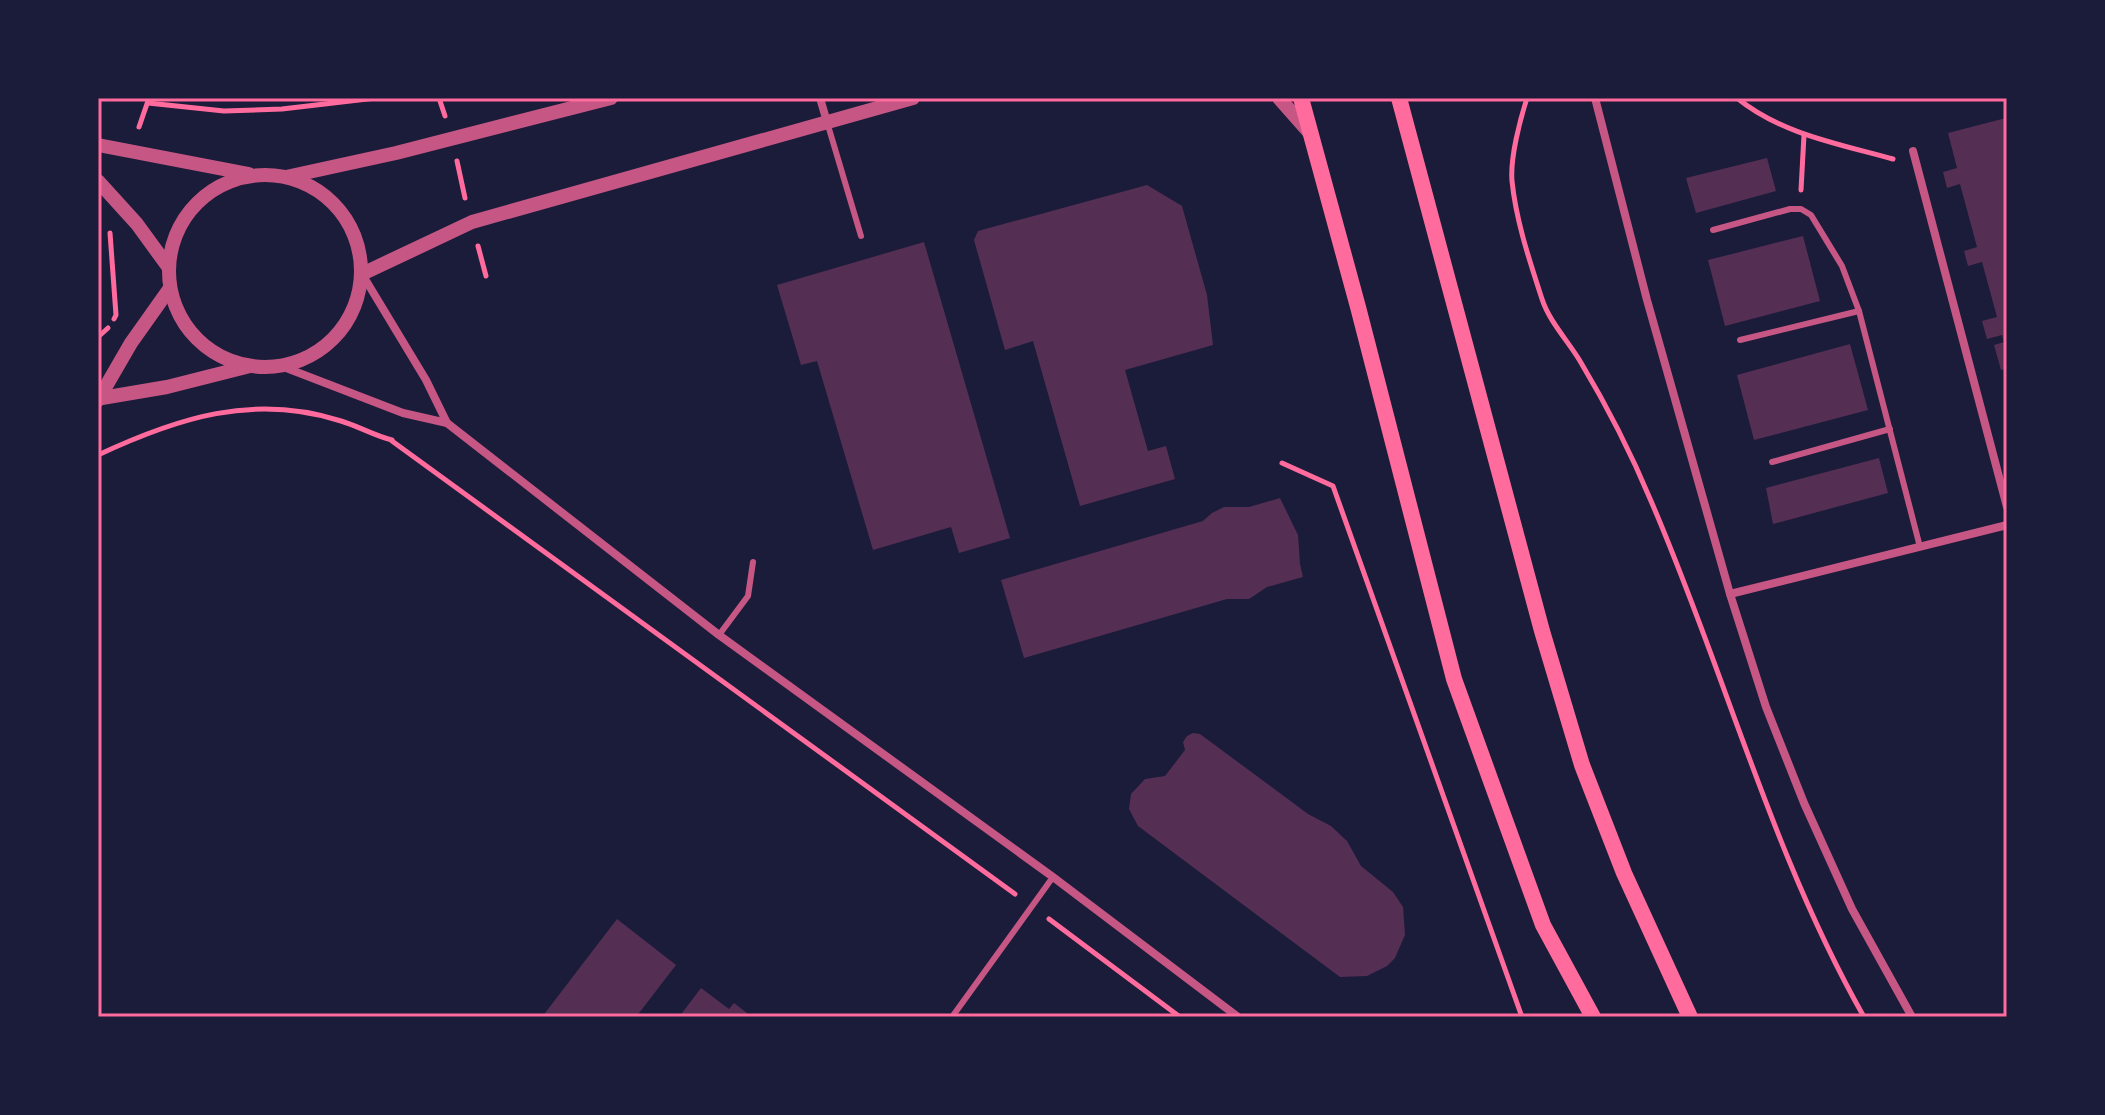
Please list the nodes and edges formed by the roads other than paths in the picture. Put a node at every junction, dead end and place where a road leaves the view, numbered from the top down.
1 (611, 98) edge
2 (820, 98) edge
3 (913, 98) edge
4 (1279, 98) edge
5 (1301, 98) edge
6 (1399, 98) edge
7 (1595, 98) edge
8 (827, 122) junction
9 (1309, 132) junction
10 (98, 145) edge
11 (1913, 151) dead end
12 (258, 175) junction
13 (286, 177) junction
14 (98, 181) edge
15 (1713, 230) dead end
16 (861, 236) dead end
17 (169, 268) junction
18 (362, 274) junction
19 (170, 288) junction
20 (1859, 311) junction
21 (1740, 340) dead end
22 (250, 366) junction
23 (281, 366) junction
24 (100, 399) edge
25 (447, 423) junction
26 (1890, 429) junction
27 (1772, 462) dead end
28 (2007, 507) edge
29 (2007, 525) edge
30 (1920, 547) junction
31 (753, 562) dead end
32 (1730, 594) junction
33 (719, 635) junction
34 (1053, 877) junction
35 (952, 1017) edge
36 (1238, 1017) edge
37 (1593, 1017) edge
38 (1690, 1017) edge
39 (1912, 1017) edge

1 - 13 street
2 - 8 street
3 - 8 street
4 - 9 street
5 - 9 main road
6 - 38 main road
7 - 32 street
8 - 16 lane
8 - 18 street
9 - 37 main road
10 - 12 street
11 - 28 street
12 - 13 street
12 - 17 street
13 - 18 street
14 - 17 street
15 - 20 lane
17 - 19 street
18 - 23 street
18 - 25 street
19 - 22 street
19 - 24 street
20 - 21 lane
20 - 26 lane
22 - 23 street
22 - 24 street
23 - 25 street
25 - 33 street
26 - 27 lane
26 - 30 lane
29 - 30 street
30 - 32 street
31 - 33 lane
32 - 39 street
33 - 34 street
34 - 35 lane
34 - 36 street

